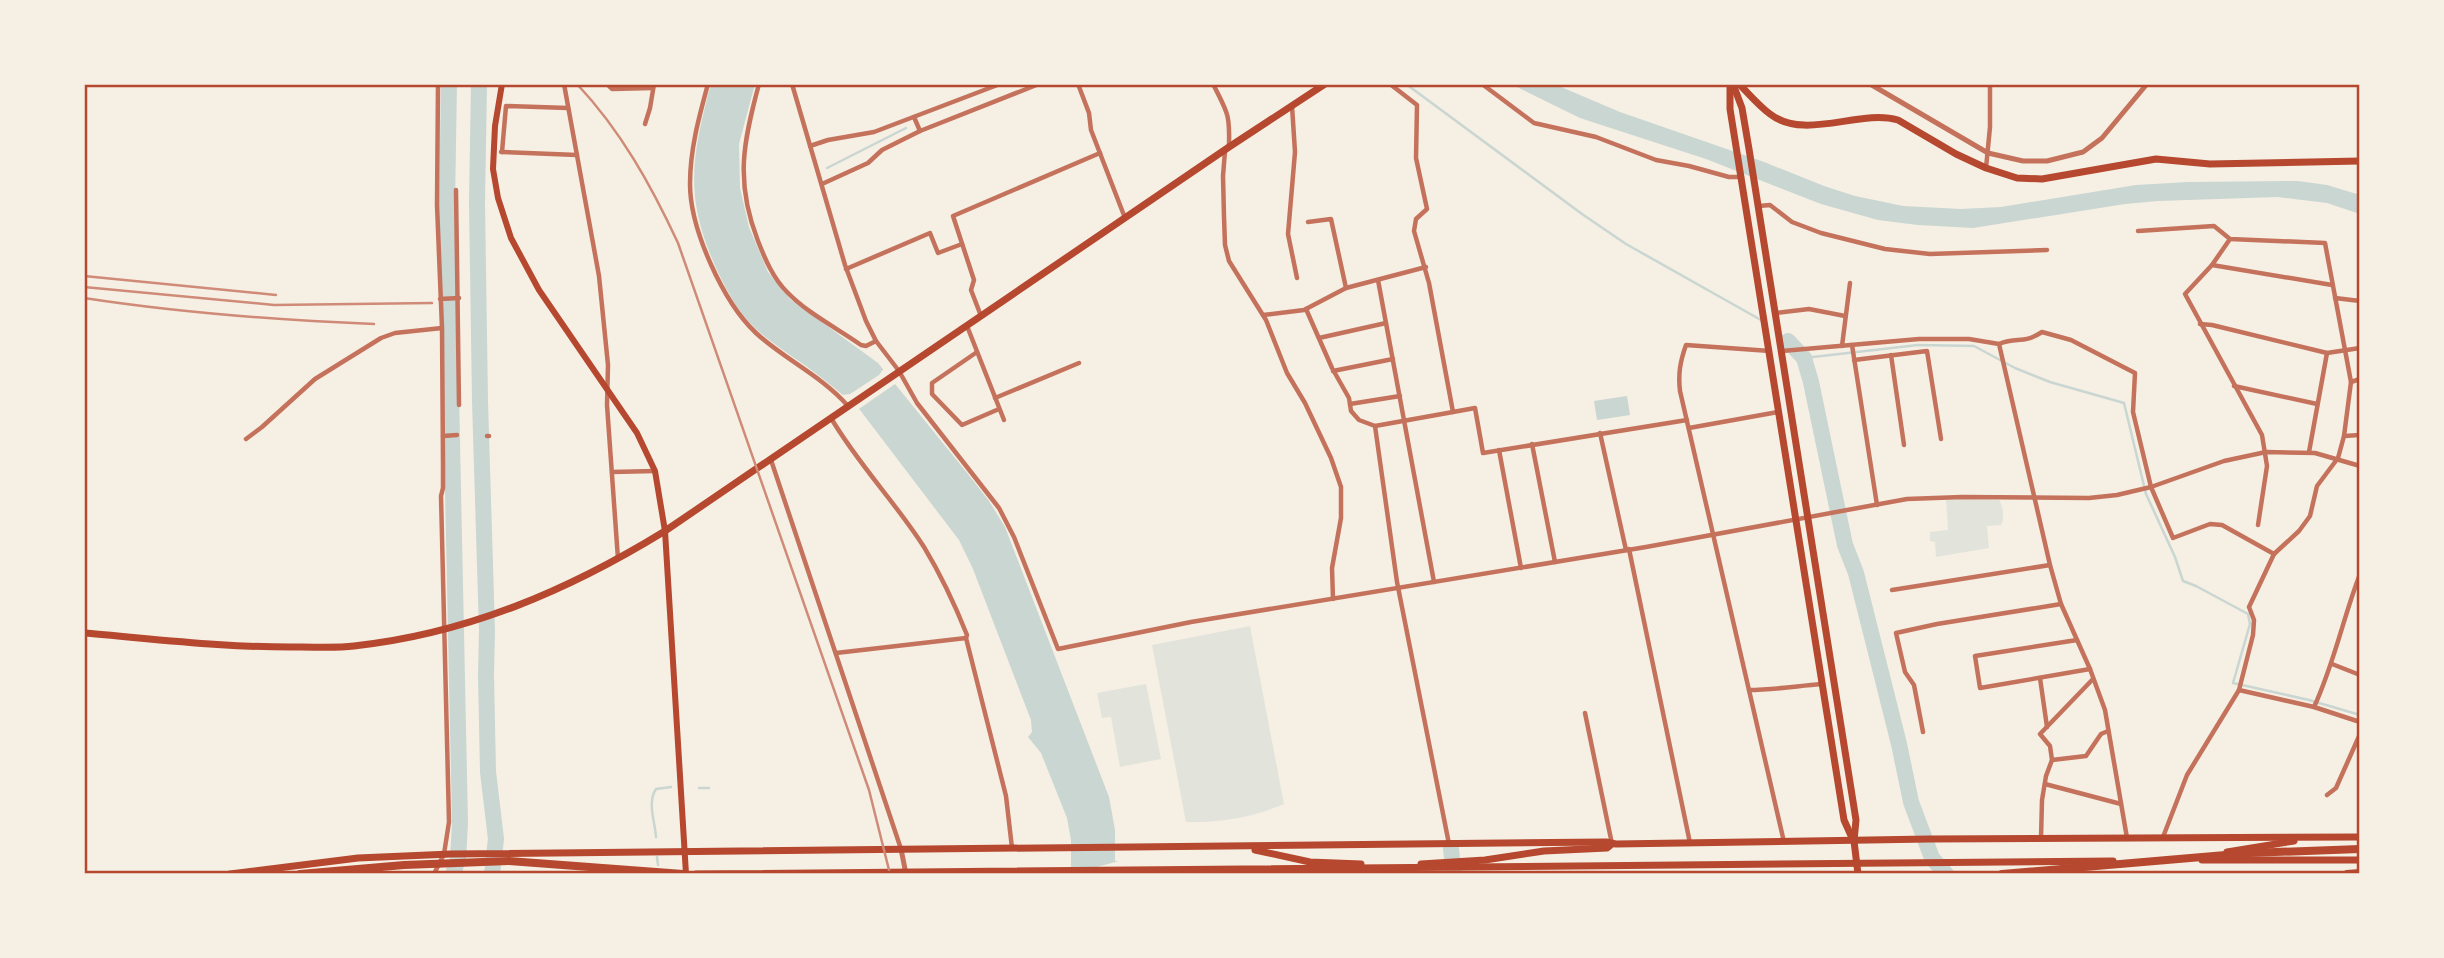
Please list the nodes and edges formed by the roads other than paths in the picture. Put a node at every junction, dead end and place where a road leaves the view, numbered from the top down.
1 (438, 84) edge
2 (502, 84) edge
3 (564, 84) edge
4 (607, 84) edge
5 (708, 84) edge
6 (759, 84) edge
7 (792, 84) edge
8 (1000, 84) edge
9 (1039, 84) edge
10 (1078, 84) edge
11 (1213, 84) edge
12 (1325, 84) edge
13 (1390, 84) edge
14 (1482, 84) edge
15 (1731, 84) edge
16 (1739, 84) edge
17 (1990, 84) edge
18 (2147, 84) edge
19 (1874, 85) edge
20 (653, 86) edge
21 (1292, 105) junction
22 (568, 108) junction
23 (914, 117) junction
24 (645, 124) dead end
25 (920, 131) junction
26 (810, 146) junction
27 (1227, 148) junction
28 (493, 152) junction
29 (502, 152) junction
30 (1100, 153) junction
31 (1988, 153) junction
32 (577, 155) junction
33 (2360, 160) edge
34 (1986, 168) junction
35 (1742, 177) junction
36 (822, 184) junction
37 (456, 190) dead end
38 (1759, 206) junction
39 (1125, 218) junction
40 (1308, 222) dead end
41 (2138, 230) dead end
42 (2230, 239) junction
43 (962, 244) junction
44 (2047, 250) dead end
45 (2212, 265) junction
46 (1426, 267) junction
47 (846, 269) junction
48 (1297, 278) dead end
49 (1378, 280) junction
50 (1850, 283) dead end
51 (2332, 285) junction
52 (1346, 288) junction
53 (458, 298) junction
54 (2335, 298) junction
55 (442, 299) junction
56 (2360, 301) edge
57 (1306, 309) junction
58 (1263, 315) junction
59 (981, 316) junction
60 (1776, 316) junction
61 (1845, 316) junction
62 (1386, 323) junction
63 (2200, 324) junction
64 (967, 325) junction
65 (442, 328) junction
66 (1319, 338) junction
67 (876, 341) junction
68 (1999, 344) junction
69 (1842, 346) junction
70 (1852, 347) junction
71 (2360, 348) edge
72 (1783, 350) junction
73 (2346, 350) junction
74 (1770, 351) junction
75 (977, 352) junction
76 (2327, 353) junction
77 (1891, 355) junction
78 (1393, 359) junction
79 (1853, 359) junction
80 (1079, 363) dead end
81 (1333, 371) junction
82 (895, 373) junction
83 (2360, 379) edge
84 (2351, 382) junction
85 (2233, 386) junction
86 (608, 388) junction
87 (1400, 396) junction
88 (995, 398) junction
89 (1350, 404) junction
90 (2317, 404) junction
91 (459, 405) dead end
92 (849, 405) junction
93 (999, 409) junction
94 (1453, 412) junction
95 (1779, 412) junction
96 (831, 418) junction
97 (1004, 419) dead end
98 (1404, 420) junction
99 (1687, 420) junction
100 (1375, 426) junction
101 (1689, 428) junction
102 (1600, 433) junction
103 (457, 435) dead end
104 (2360, 435) edge
105 (444, 436) junction
106 (2344, 436) junction
107 (246, 439) dead end
108 (1941, 439) dead end
109 (1532, 444) junction
110 (1904, 445) dead end
111 (1499, 450) junction
112 (2266, 452) junction
113 (2309, 452) junction
114 (2337, 458) junction
115 (771, 460) junction
116 (2360, 466) edge
117 (655, 471) junction
118 (612, 472) junction
119 (2151, 487) junction
120 (2035, 497) junction
121 (1877, 505) junction
122 (1808, 519) junction
123 (1797, 520) junction
124 (2258, 525) dead end
125 (665, 531) junction
126 (1714, 535) junction
127 (1627, 550) junction
128 (2274, 554) junction
129 (618, 560) junction
130 (1555, 562) junction
131 (2050, 565) junction
132 (1521, 568) junction
133 (2360, 574) edge
134 (1434, 582) junction
135 (1399, 589) junction
136 (1892, 590) dead end
137 (1333, 599) junction
138 (2061, 604) junction
139 (446, 629) junction
140 (84, 633) edge
141 (966, 638) junction
142 (2077, 640) junction
143 (836, 653) junction
144 (2332, 664) junction
145 (2090, 669) junction
146 (2360, 675) edge
147 (2040, 678) junction
148 (2093, 679) junction
149 (1822, 684) junction
150 (1749, 690) junction
151 (2239, 690) junction
152 (2314, 706) junction
153 (1585, 713) dead end
154 (2360, 722) edge
155 (2047, 727) junction
156 (2108, 731) junction
157 (1923, 732) dead end
158 (2360, 734) edge
159 (2052, 760) junction
160 (2045, 785) junction
161 (2327, 795) dead end
162 (2121, 804) junction
163 (2163, 837) junction
164 (2360, 837) edge
165 (2041, 838) junction
166 (2127, 838) junction
167 (2328, 838) junction
168 (1854, 841) junction
169 (1784, 843) junction
170 (1449, 844) junction
171 (1612, 844) junction
172 (1690, 844) junction
173 (1241, 846) junction
174 (1012, 848) junction
175 (901, 849) junction
176 (2360, 849) edge
177 (685, 852) junction
178 (447, 854) junction
179 (2188, 860) junction
180 (2360, 860) edge
181 (1395, 868) junction
182 (906, 872) edge
183 (2360, 873) edge
184 (230, 874) edge
185 (300, 874) edge
186 (435, 874) edge
187 (685, 874) edge
188 (696, 874) edge
189 (1858, 874) edge
190 (2002, 874) edge
191 (2347, 874) edge

1 - 55 street
2 - 28 main road
3 - 22 street
4 - 20 street
5 - 92 street
6 - 67 street
7 - 26 street
8 - 23 street
9 - 25 street
10 - 30 street
11 - 27 street
12 - 21 main road
13 - 46 street
14 - 35 street
15 - 35 main road
15 - 38 main road
16 - 34 main road
17 - 31 street
18 - 31 street
19 - 31 street
20 - 24 street
21 - 27 main road
21 - 48 street
22 - 29 street
22 - 32 street
23 - 25 street
23 - 26 street
25 - 36 street
26 - 36 street
27 - 39 main road
27 - 58 street
28 - 29 street
28 - 86 main road
29 - 32 street
30 - 39 street
30 - 43 street
31 - 34 street
32 - 86 street
33 - 34 main road
35 - 74 main road
36 - 47 street
37 - 53 street
38 - 44 street
38 - 60 main road
39 - 59 main road
40 - 52 street
41 - 42 street
42 - 45 street
42 - 51 street
43 - 47 street
43 - 59 street
45 - 51 street
45 - 63 street
46 - 49 street
46 - 94 street
47 - 67 street
49 - 52 street
49 - 62 street
50 - 61 street
51 - 54 street
52 - 57 street
53 - 55 street
53 - 91 street
54 - 56 street
54 - 73 street
55 - 65 street
57 - 58 street
57 - 66 street
58 - 137 street
59 - 64 main road
60 - 61 street
60 - 72 main road
61 - 69 street
62 - 66 street
62 - 78 street
63 - 76 street
63 - 85 street
64 - 75 street
64 - 82 main road
65 - 105 street
65 - 107 street
66 - 81 street
67 - 82 street
68 - 70 street
68 - 119 street
68 - 120 street
69 - 70 street
69 - 72 street
70 - 79 street
71 - 73 street
72 - 122 main road
73 - 76 street
73 - 84 street
74 - 95 main road
74 - 99 street
75 - 88 street
75 - 93 street
76 - 90 street
77 - 79 street
77 - 108 street
77 - 110 street
78 - 81 street
78 - 87 street
79 - 121 street
80 - 88 street
81 - 89 street
82 - 92 main road
82 - 137 street
83 - 84 street
84 - 106 street
85 - 90 street
85 - 112 street
86 - 117 main road
86 - 118 street
87 - 89 street
87 - 98 street
88 - 93 street
89 - 100 street
90 - 113 street
92 - 96 main road
93 - 97 street
94 - 98 street
94 - 111 street
95 - 101 street
95 - 123 main road
96 - 115 main road
96 - 141 street
98 - 100 street
98 - 134 street
99 - 101 street
99 - 102 street
100 - 135 street
101 - 126 street
102 - 109 street
102 - 127 street
103 - 105 street
104 - 106 street
105 - 139 street
106 - 114 street
109 - 111 street
109 - 130 street
111 - 132 street
112 - 113 street
112 - 119 street
112 - 124 street
113 - 114 street
114 - 116 street
114 - 128 street
115 - 125 main road
115 - 143 street
117 - 118 street
117 - 125 main road
118 - 129 street
119 - 120 street
119 - 128 street
120 - 121 street
120 - 131 street
121 - 122 street
122 - 123 street
122 - 168 main road
123 - 126 street
123 - 149 main road
125 - 129 main road
125 - 177 main road
126 - 127 street
126 - 150 street
127 - 130 street
127 - 172 street
128 - 151 street
129 - 139 main road
130 - 132 street
131 - 136 street
131 - 138 street
132 - 134 street
133 - 144 street
134 - 135 street
135 - 137 street
135 - 170 street
138 - 142 street
138 - 157 street
139 - 140 main road
139 - 178 street
141 - 143 street
141 - 174 street
142 - 145 street
142 - 147 street
143 - 175 street
144 - 146 street
144 - 152 street
145 - 147 street
145 - 148 street
147 - 155 street
148 - 155 street
148 - 156 street
149 - 150 street
149 - 168 main road
150 - 169 street
151 - 152 street
151 - 163 street
152 - 154 street
153 - 171 street
155 - 159 street
156 - 159 street
156 - 162 street
158 - 161 street
159 - 160 street
160 - 162 street
160 - 165 street
162 - 166 street
163 - 166 main road
163 - 167 main road
164 - 167 main road
165 - 166 main road
165 - 168 main road
167 - 179 main road
168 - 169 main road
168 - 189 main road
169 - 172 main road
170 - 171 main road
170 - 173 main road
171 - 172 main road
171 - 181 main road
173 - 174 main road
173 - 181 main road
174 - 175 main road
175 - 177 main road
175 - 182 street
176 - 190 highway
177 - 178 main road
177 - 187 main road
178 - 184 main road
178 - 186 street
179 - 180 main road
179 - 181 main road
181 - 182 main road
182 - 188 main road
183 - 191 highway
185 - 187 highway

